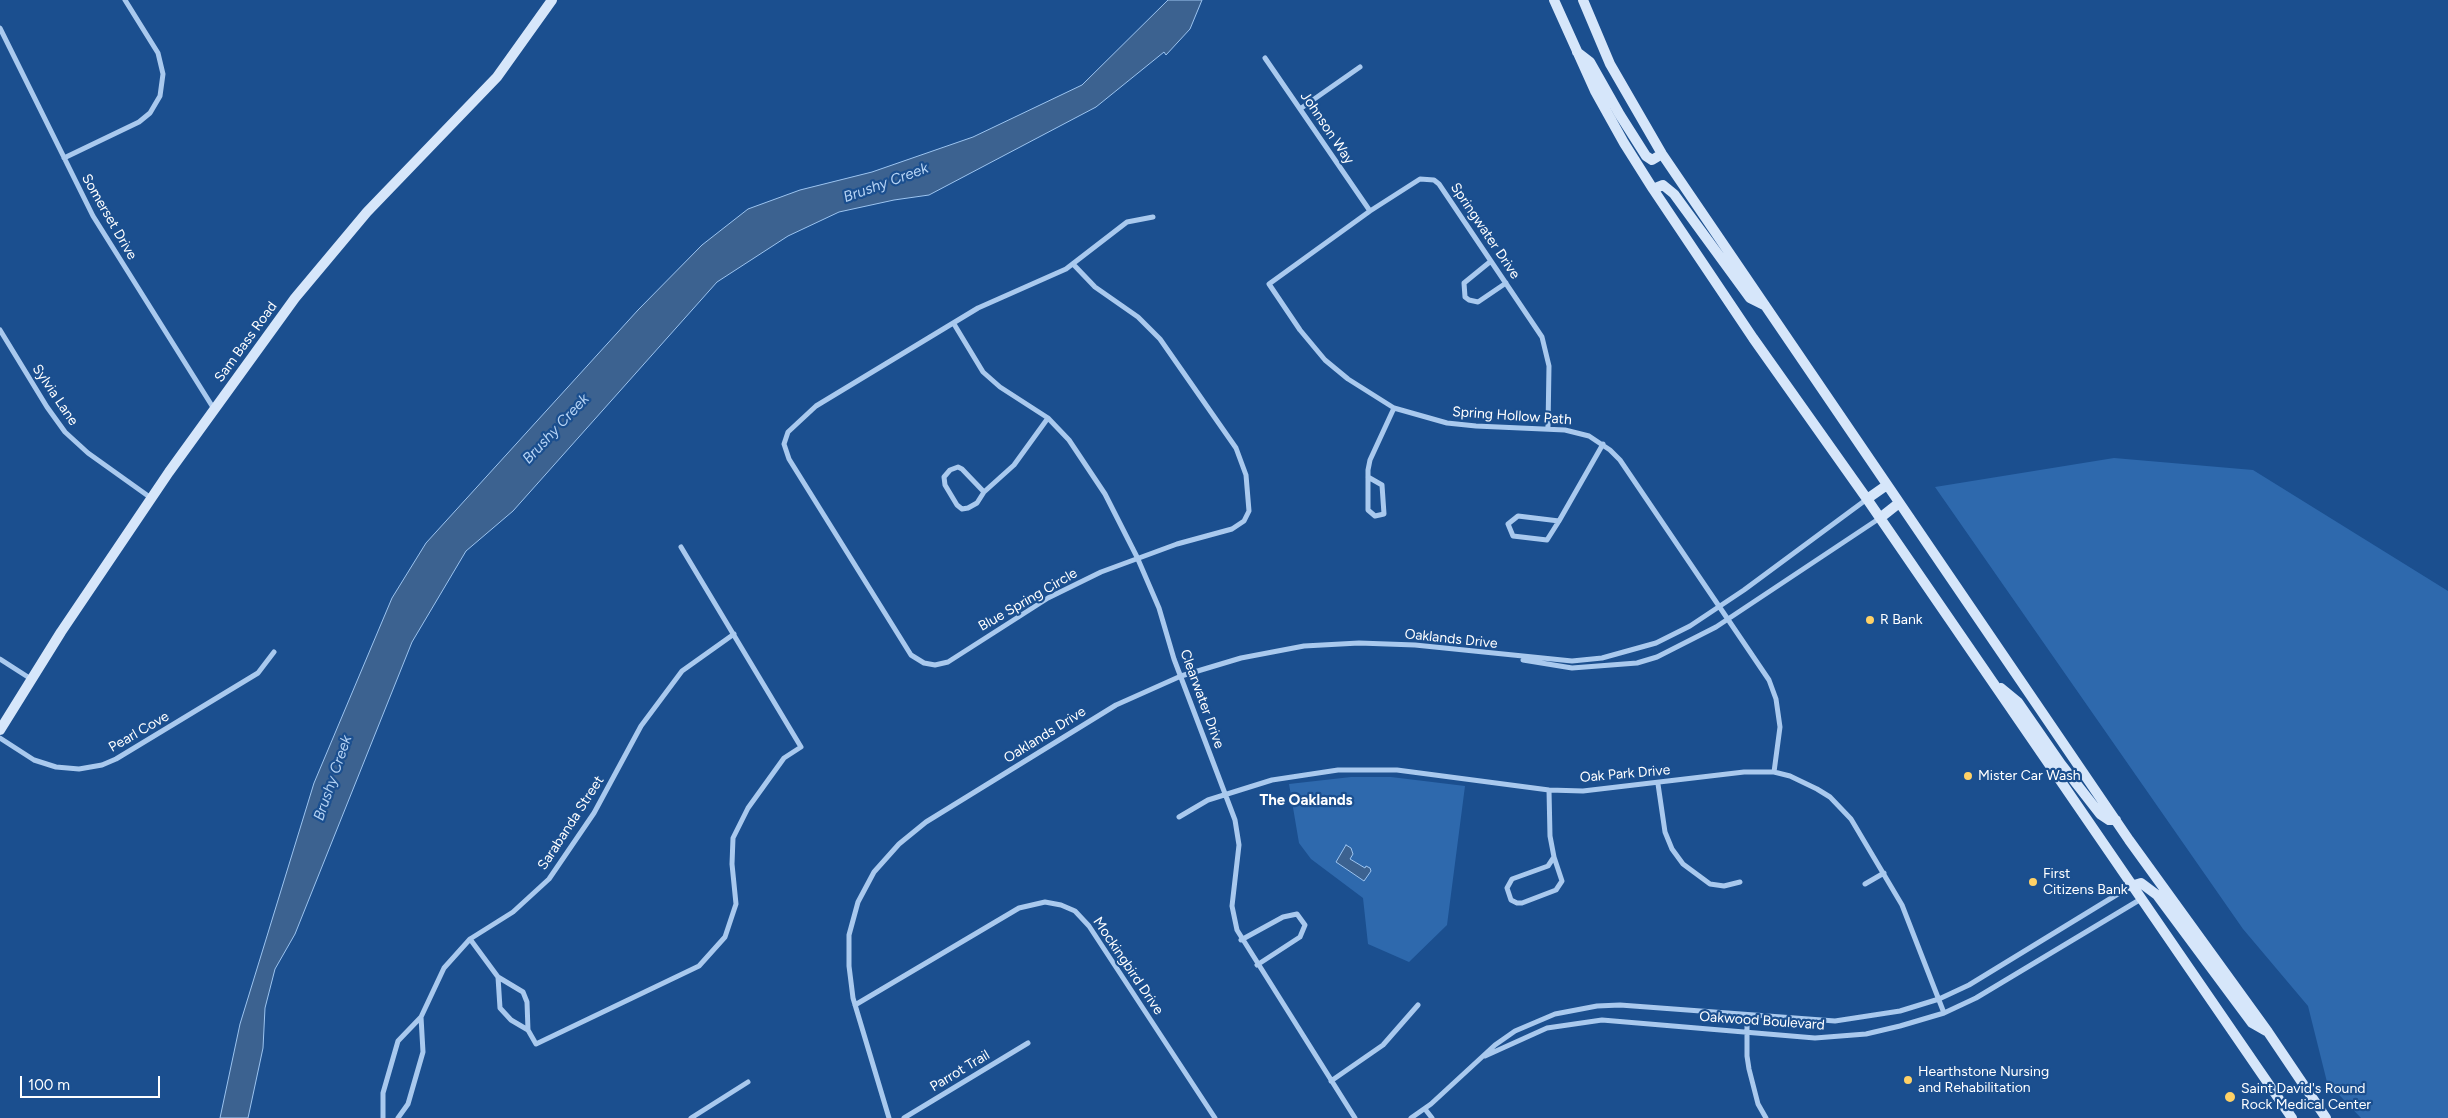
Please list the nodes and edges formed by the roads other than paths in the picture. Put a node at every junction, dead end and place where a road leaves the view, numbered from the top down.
1 (125, 0) edge
2 (551, 0) edge
3 (1554, 0) edge
4 (1583, 0) edge
5 (0, 28) edge
6 (1576, 52) junction
7 (1265, 58) dead end
8 (1360, 67) dead end
9 (1300, 109) junction
10 (1662, 154) junction
11 (64, 158) junction
12 (1653, 189) junction
13 (1370, 211) junction
14 (1153, 217) dead end
15 (1491, 261) junction
16 (1073, 264) junction
17 (1506, 283) junction
18 (1269, 284) joint
19 (1765, 305) junction
20 (954, 324) junction
21 (0, 330) edge
22 (1394, 408) junction
23 (214, 410) junction
24 (1048, 418) junction
25 (1548, 427) junction
26 (1603, 444) junction
27 (1368, 477) junction
28 (1887, 485) junction
29 (984, 492) junction
30 (151, 498) junction
31 (1867, 499) junction
32 (1899, 503) junction
33 (1880, 518) junction
34 (1559, 521) junction
35 (681, 546) dead end
36 (1137, 557) junction
37 (1719, 607) junction
38 (1727, 619) junction
39 (734, 634) junction
40 (274, 652) dead end
41 (1505, 656) junction
42 (0, 660) edge
43 (1181, 676) junction
44 (31, 679) junction
45 (1992, 681) junction
46 (0, 730) edge
47 (0, 738) edge
48 (1774, 772) junction
49 (1658, 784) junction
50 (1549, 790) junction
51 (1225, 795) junction
52 (1178, 817) dead end
53 (2116, 820) junction
54 (1554, 856) junction
55 (1884, 874) junction
56 (1740, 882) dead end
57 (1865, 884) dead end
58 (2131, 886) junction
59 (2140, 899) junction
60 (470, 939) junction
61 (1241, 940) junction
62 (1257, 965) junction
63 (498, 977) junction
64 (1939, 999) junction
65 (855, 1005) junction
66 (1418, 1005) dead end
67 (1944, 1012) junction
68 (1747, 1015) junction
69 (421, 1017) junction
70 (528, 1030) junction
71 (2268, 1032) junction
72 (1747, 1033) junction
73 (1028, 1043) dead end
74 (1476, 1061) junction
75 (1331, 1081) junction
76 (748, 1082) dead end
77 (1425, 1109) junction
78 (383, 1118) edge
79 (398, 1118) edge
80 (691, 1118) edge
81 (889, 1118) edge
82 (904, 1118) edge
83 (1215, 1118) edge
84 (1355, 1118) edge
85 (1411, 1118) edge
86 (1432, 1118) edge
87 (1766, 1118) edge
88 (2292, 1118) edge
89 (2326, 1118) edge

1 - 11 street
2 - 23 main road, Sam Bass Road
3 - 6 main road
4 - 10 main road
5 - 11 street, Somerset Drive
6 - 10 main road
6 - 12 main road
7 - 9 street, Johnson Way
8 - 9 street
9 - 13 street, Johnson Way
10 - 19 main road
11 - 23 street, Somerset Drive
12 - 19 main road
12 - 31 main road
13 - 15 street, Springwater Drive
13 - 18 street, Springwater Drive
14 - 16 street
15 - 17 street, Springwater Drive
15 - 17 street
16 - 20 street, Blue Spring Circle
16 - 36 street, Blue Spring Circle
17 - 25 street, Springwater Drive
18 - 22 street, Spring Hollow Path
19 - 28 main road
20 - 24 street, Clearwater Drive
20 - 36 street, Blue Spring Circle
21 - 30 street, Sylvia Lane
22 - 25 street, Spring Hollow Path
22 - 27 street
23 - 30 main road, Sam Bass Road
24 - 29 street
24 - 36 street, Clearwater Drive
25 - 26 street, Spring Hollow Path
26 - 34 street
26 - 37 street, Spring Hollow Path
27 - 27 street
28 - 31 main road
28 - 32 main road
29 - 29 street
30 - 44 main road, Sam Bass Road
31 - 33 main road
31 - 37 street, Oaklands Drive
32 - 33 main road
32 - 53 main road
33 - 38 street, Oaklands Drive
33 - 45 main road
34 - 34 street
35 - 39 street
36 - 43 street, Clearwater Drive
37 - 38 street, Spring Hollow Path
37 - 41 street, Oaklands Drive
38 - 41 street, Oaklands Drive
38 - 48 street, Spring Hollow Path
39 - 60 street, Sarabanda Street
39 - 70 street
40 - 47 street, Pearl Cove
41 - 43 street, Oaklands Drive
42 - 44 street
43 - 51 street, Clearwater Drive
43 - 65 street, Oaklands Drive
44 - 46 main road, Sam Bass Road
45 - 53 main road
45 - 58 main road
48 - 49 street, Oak Park Drive
48 - 55 street, Oak Park Drive
49 - 50 street, Oak Park Drive
49 - 56 street
50 - 51 street, Oak Park Drive
50 - 54 street
51 - 52 street, Oak Park Drive
51 - 61 street, Clearwater Drive
53 - 71 main road
54 - 54 street
55 - 57 street
55 - 64 street, Oak Park Drive
58 - 59 main road
58 - 64 street, Oakwood Boulevard
58 - 71 main road
59 - 67 street, Oakwood Boulevard
59 - 88 main road
60 - 63 street
60 - 69 street, Sarabanda Street
61 - 62 street, Clearwater Drive
61 - 62 street
62 - 75 street, Clearwater Drive
63 - 70 street
63 - 70 street
64 - 67 street, Oak Park Drive
64 - 68 street, Oakwood Boulevard
65 - 81 street, Oaklands Drive
65 - 83 street, Mockingbird Drive
66 - 75 street
67 - 72 street, Oakwood Boulevard
68 - 72 street
68 - 74 street, Oakwood Boulevard
69 - 78 street, Sarabanda Street
69 - 79 street, Sarabanda Street
71 - 89 main road
72 - 74 street, Oakwood Boulevard
72 - 87 street
73 - 82 street, Parrot Trail
74 - 77 street, Oakwood Boulevard
75 - 84 street, Clearwater Drive
76 - 80 street
77 - 85 street, Oakwood Boulevard
77 - 86 street

